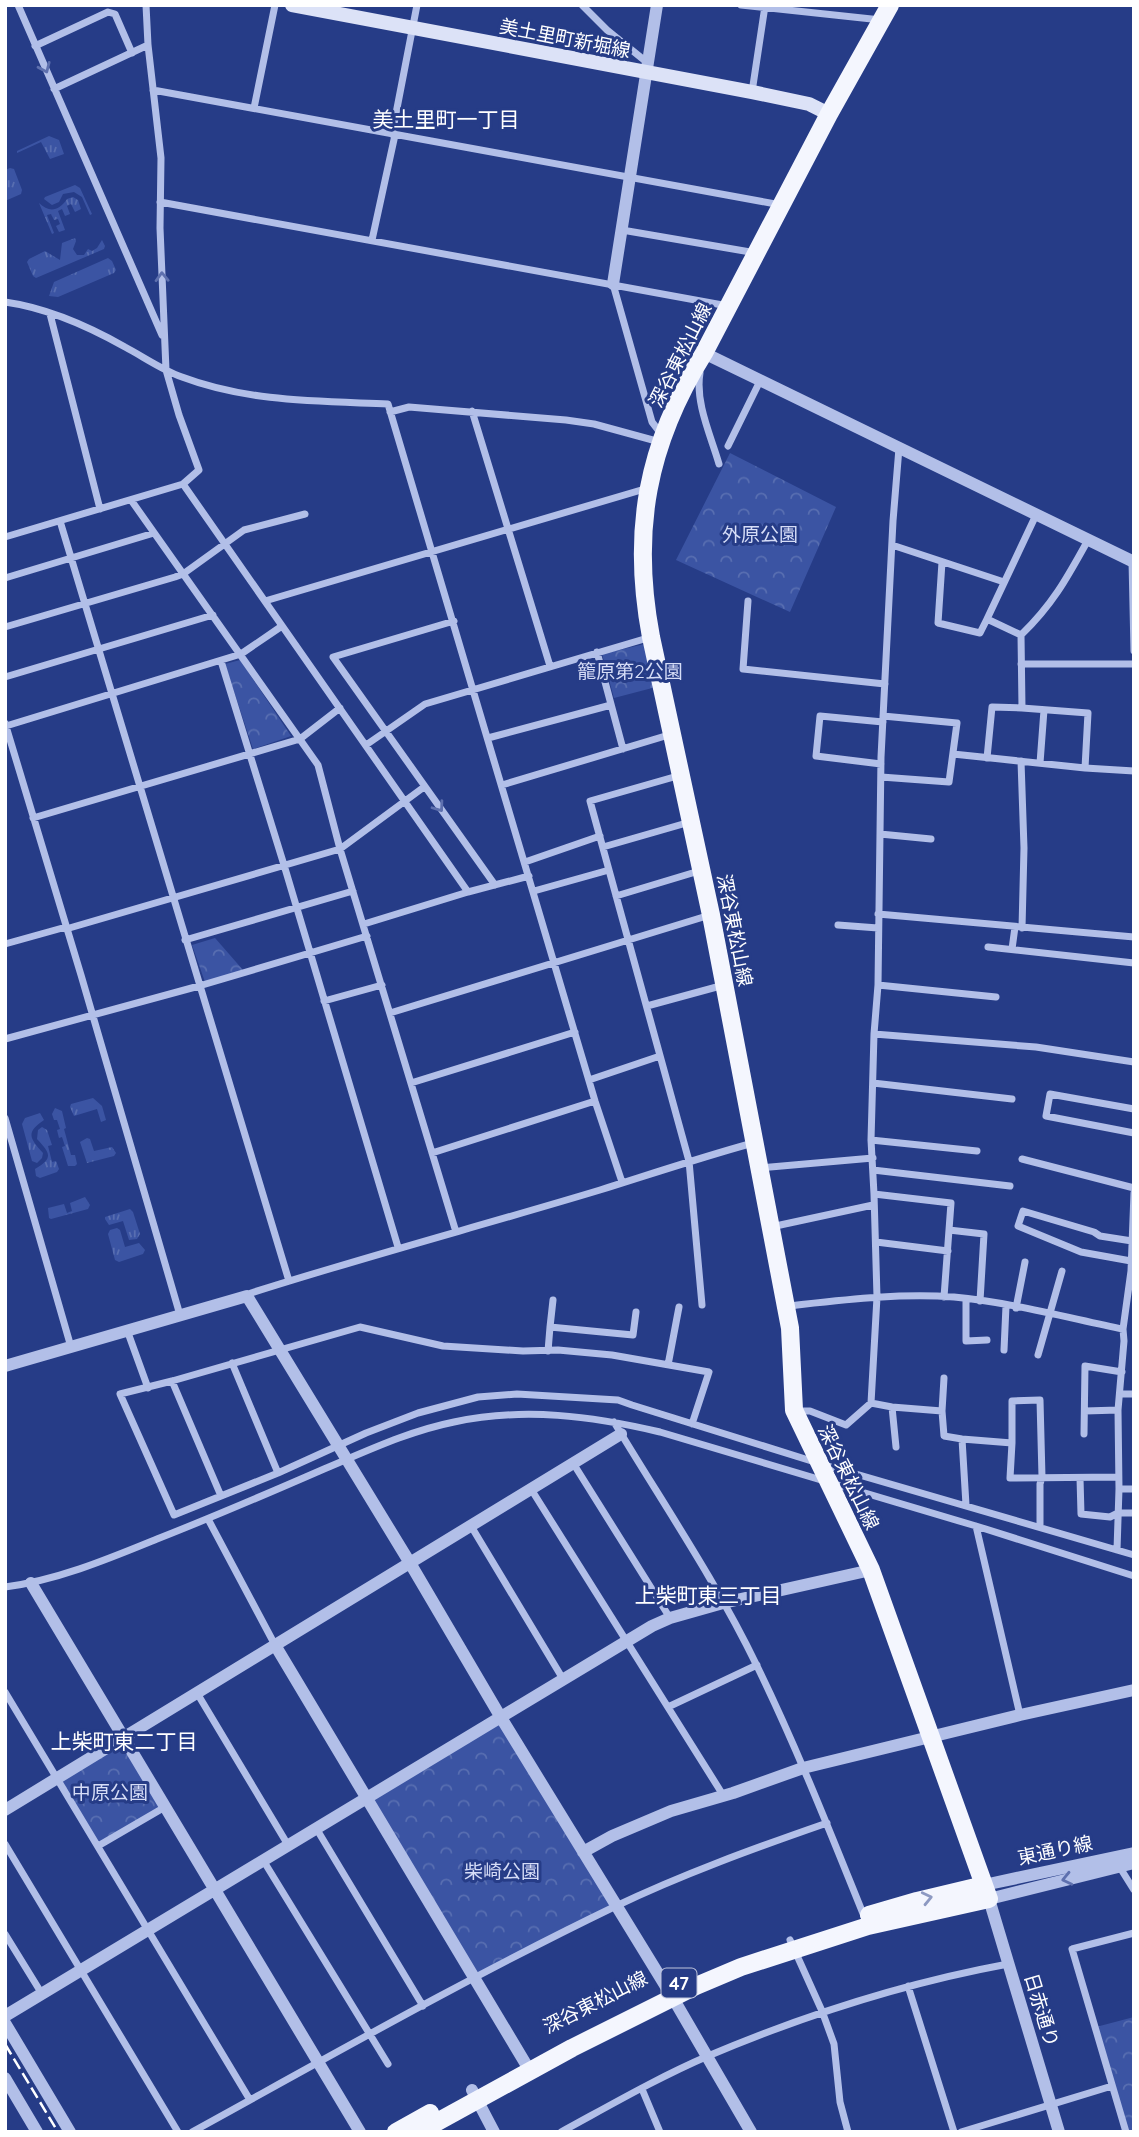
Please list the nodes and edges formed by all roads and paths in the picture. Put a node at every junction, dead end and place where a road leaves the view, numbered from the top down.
1 (18, 5) edge
2 (146, 5) edge
3 (275, 5) edge
4 (292, 5) edge
5 (417, 5) edge
6 (582, 5) edge
7 (657, 5) edge
8 (740, 5) edge
9 (765, 6) edge
10 (886, 12) edge
11 (413, 28) junction
12 (36, 46) junction
13 (148, 46) junction
14 (132, 53) junction
15 (648, 68) junction
16 (54, 89) junction
17 (153, 90) junction
18 (752, 92) junction
19 (254, 108) junction
20 (829, 114) junction
21 (394, 134) junction
22 (631, 177) junction
23 (160, 202) junction
24 (782, 206) junction
25 (622, 230) junction
26 (372, 240) junction
27 (757, 253) junction
28 (613, 284) junction
29 (5, 302) edge
30 (729, 306) junction
31 (50, 314) junction
32 (164, 319) junction
33 (155, 321) junction
34 (165, 339) junction
35 (704, 353) junction
36 (166, 370) junction
37 (760, 381) junction
38 (472, 411) junction
39 (390, 412) junction
40 (661, 439) junction
41 (728, 446) dead end
42 (899, 448) junction
43 (719, 464) dead end
44 (183, 484) junction
45 (648, 488) junction
46 (131, 500) junction
47 (100, 509) junction
48 (305, 514) dead end
49 (1036, 515) junction
50 (60, 521) junction
51 (507, 529) junction
52 (154, 533) junction
53 (5, 537) edge
54 (1088, 540) junction
55 (225, 544) junction
56 (892, 545) junction
57 (433, 552) junction
58 (71, 558) junction
59 (942, 562) junction
60 (1133, 562) edge
61 (183, 574) junction
62 (5, 578) edge
63 (1004, 582) junction
64 (265, 601) junction
65 (748, 601) dead end
66 (84, 602) junction
67 (212, 615) junction
68 (987, 619) junction
69 (454, 621) junction
70 (282, 626) junction
71 (5, 627) edge
72 (1021, 635) junction
73 (651, 637) junction
74 (98, 650) junction
75 (1134, 651) edge
76 (597, 652) junction
77 (241, 654) junction
78 (220, 661) junction
79 (1021, 664) junction
80 (1134, 664) edge
81 (550, 666) junction
82 (5, 677) edge
83 (885, 684) junction
84 (474, 690) junction
85 (111, 694) junction
86 (611, 705) junction
87 (340, 708) junction
88 (1022, 708) junction
89 (1044, 709) junction
90 (883, 719) junction
91 (6, 724) edge
92 (385, 732) junction
93 (672, 734) junction
94 (488, 738) junction
95 (300, 739) junction
96 (366, 745) junction
97 (623, 749) junction
98 (249, 753) junction
99 (953, 754) junction
100 (987, 758) junction
101 (1021, 761) junction
102 (1040, 763) junction
103 (881, 764) junction
104 (1085, 768) junction
105 (1134, 771) edge
106 (681, 775) junction
107 (881, 777) junction
108 (502, 785) junction
109 (425, 787) junction
110 (139, 788) junction
111 (405, 802) junction
112 (33, 818) junction
113 (692, 821) junction
114 (880, 834) junction
115 (600, 836) junction
116 (931, 839) dead end
117 (603, 847) junction
118 (340, 849) junction
119 (525, 862) junction
120 (284, 865) junction
121 (609, 870) junction
122 (702, 870) junction
123 (529, 876) junction
124 (495, 885) junction
125 (353, 891) junction
126 (534, 891) junction
127 (468, 892) junction
128 (616, 896) junction
129 (173, 898) junction
130 (297, 909) junction
131 (878, 914) junction
132 (711, 915) junction
133 (364, 924) junction
134 (838, 925) dead end
135 (1018, 927) junction
136 (66, 928) junction
137 (878, 928) junction
138 (368, 936) junction
139 (1134, 937) edge
140 (185, 940) junction
141 (629, 940) junction
142 (5, 944) edge
143 (988, 947) dead end
144 (1012, 949) junction
145 (309, 954) junction
146 (555, 962) junction
147 (1134, 963) edge
148 (382, 985) junction
149 (724, 985) junction
150 (878, 985) junction
151 (199, 986) junction
152 (996, 997) dead end
153 (324, 1001) junction
154 (647, 1006) junction
155 (390, 1013) junction
156 (93, 1016) junction
157 (575, 1032) junction
158 (874, 1034) junction
159 (5, 1039) edge
160 (660, 1056) junction
161 (1134, 1062) edge
162 (589, 1080) junction
163 (411, 1083) junction
164 (873, 1083) junction
165 (1012, 1099) dead end
166 (595, 1101) junction
167 (1134, 1109) edge
168 (5, 1118) edge
169 (1134, 1133) edge
170 (871, 1140) junction
171 (753, 1143) junction
172 (977, 1151) dead end
173 (432, 1153) junction
174 (873, 1158) junction
175 (1022, 1159) dead end
176 (689, 1161) junction
177 (758, 1168) junction
178 (873, 1170) junction
179 (622, 1182) junction
180 (1010, 1186) dead end
181 (1134, 1190) edge
182 (874, 1194) junction
183 (873, 1205) junction
184 (1133, 1221) edge
185 (770, 1227) junction
186 (949, 1230) junction
187 (456, 1231) junction
188 (1132, 1241) edge
189 (876, 1242) junction
190 (398, 1247) junction
191 (948, 1251) junction
192 (1131, 1261) junction
193 (1025, 1262) dead end
194 (1062, 1270) dead end
195 (1133, 1271) edge
196 (289, 1281) junction
197 (247, 1296) junction
198 (877, 1297) junction
199 (944, 1297) junction
200 (966, 1299) junction
201 (553, 1300) dead end
202 (980, 1301) junction
203 (702, 1304) dead end
204 (1130, 1304) edge
205 (1006, 1306) junction
206 (679, 1307) dead end
207 (786, 1307) junction
208 (1016, 1308) junction
209 (636, 1312) dead end
210 (1049, 1314) junction
211 (180, 1315) junction
212 (550, 1327) junction
213 (1123, 1329) junction
214 (127, 1330) junction
215 (987, 1340) dead end
216 (1124, 1342) junction
217 (1134, 1342) edge
218 (71, 1347) junction
219 (1004, 1350) dead end
220 (281, 1351) junction
221 (548, 1351) junction
222 (1038, 1355) dead end
223 (232, 1363) junction
224 (667, 1365) junction
225 (5, 1366) edge
226 (1122, 1372) junction
227 (944, 1378) dead end
228 (172, 1381) junction
229 (148, 1388) junction
230 (1120, 1394) junction
231 (1134, 1394) edge
232 (872, 1403) junction
233 (892, 1407) junction
234 (794, 1410) junction
235 (1118, 1410) junction
236 (942, 1411) junction
237 (1084, 1411) junction
238 (614, 1422) junction
239 (692, 1424) junction
240 (621, 1434) junction
241 (1084, 1434) dead end
242 (962, 1439) junction
243 (1012, 1443) junction
244 (337, 1445) junction
245 (896, 1447) dead end
246 (346, 1460) junction
247 (818, 1463) junction
248 (573, 1464) junction
249 (278, 1473) junction
250 (1042, 1477) junction
251 (1118, 1477) junction
252 (1080, 1478) junction
253 (827, 1481) junction
254 (531, 1489) junction
255 (1119, 1489) junction
256 (1134, 1489) edge
257 (221, 1496) junction
258 (966, 1506) junction
259 (1118, 1513) junction
260 (1134, 1513) edge
261 (208, 1519) junction
262 (471, 1526) junction
263 (976, 1526) junction
264 (1040, 1527) junction
265 (1116, 1550) junction
266 (1134, 1555) edge
267 (410, 1563) junction
268 (871, 1570) junction
269 (1134, 1576) edge
270 (31, 1583) junction
271 (5, 1587) edge
272 (723, 1603) junction
273 (670, 1618) junction
274 (625, 1641) junction
275 (275, 1645) junction
276 (757, 1665) junction
277 (563, 1679) junction
278 (1134, 1690) edge
279 (5, 1692) edge
280 (197, 1693) junction
281 (668, 1707) junction
282 (1020, 1715) junction
283 (500, 1716) junction
284 (932, 1737) junction
285 (123, 1738) junction
286 (803, 1768) junction
287 (57, 1779) junction
288 (723, 1795) junction
289 (366, 1798) junction
290 (164, 1807) junction
291 (5, 1810) edge
292 (827, 1823) junction
293 (316, 1828) junction
294 (5, 1844) edge
295 (288, 1845) junction
296 (98, 1846) junction
297 (583, 1852) junction
298 (1134, 1853) edge
299 (263, 1860) junction
300 (1117, 1862) junction
301 (1134, 1863) edge
302 (214, 1890) junction
303 (1134, 1890) edge
304 (986, 1892) junction
305 (616, 1906) junction
306 (866, 1921) junction
307 (148, 1929) junction
308 (1134, 1933) edge
309 (5, 1934) edge
310 (792, 1944) junction
311 (1008, 1964) junction
312 (82, 1970) junction
313 (475, 1978) junction
314 (908, 1986) junction
315 (670, 1993) junction
316 (42, 1994) junction
317 (423, 2006) junction
318 (822, 2011) junction
319 (5, 2016) edge
320 (5, 2023) edge
321 (370, 2035) junction
322 (706, 2057) junction
323 (320, 2063) junction
324 (388, 2064) dead end
325 (527, 2067) junction
326 (5, 2078) edge
327 (1112, 2087) junction
328 (642, 2089) junction
329 (475, 2095) junction
330 (250, 2100) junction
331 (1051, 2106) junction
332 (577, 2128) edge
333 (37, 2132) edge
334 (70, 2132) edge
335 (178, 2132) edge
336 (192, 2132) edge
337 (360, 2132) edge
338 (396, 2132) edge
339 (419, 2132) edge
340 (494, 2132) edge
341 (561, 2132) edge
342 (660, 2132) edge
343 (751, 2132) edge
344 (848, 2132) edge
345 (954, 2132) edge
346 (961, 2132) edge
347 (1059, 2132) edge
348 (1126, 2132) edge

1 - 12 street
2 - 13 street
3 - 19 street
4 - 11 main road, 美土里町新堀線
5 - 11 street
6 - 15 street
7 - 15 street
8 - 9 street
9 - 10 street
9 - 18 street
10 - 20 main road, 深谷東松山線
11 - 15 main road, 美土里町新堀線
11 - 21 street
12 - 14 street
12 -> 16 street
13 - 14 street
13 - 17 street
14 - 16 street
15 - 18 main road, 美土里町新堀線
15 - 22 street
16 - 33 street
17 - 19 street
17 - 23 street
18 - 20 main road, 美土里町新堀線
19 - 21 street
20 - 24 main road, 深谷東松山線
21 - 22 street
21 - 26 street
22 - 24 street
22 - 25 street
23 - 26 street
32 -> 23 street
24 - 27 main road, 深谷東松山線
25 - 27 street
25 - 28 street
26 - 28 street
27 - 30 main road, 深谷東松山線
28 - 30 street
28 - 40 street
29 - 31 street
30 - 35 main road, 深谷東松山線
31 - 36 street
31 - 47 street
32 - 33 street
32 - 34 street
33 - 34 street
34 - 36 street
35 - 37 street
35 - 40 main road, 深谷東松山線
35 - 43 street
36 - 39 street
36 - 44 street
37 - 41 street
37 - 42 street
38 - 39 street
38 - 40 street
38 - 51 street
39 - 57 street
40 - 45 main road, 深谷東松山線
42 - 49 street
42 - 56 street
44 - 46 street
44 - 55 street
45 - 51 street
45 - 73 main road, 深谷東松山線
46 - 47 street
46 - 52 street
47 - 50 street
48 - 55 street
49 - 54 street
49 - 63 street
50 - 53 street
50 - 58 street
51 - 57 street
51 - 81 street
52 - 58 street
52 - 61 street
54 - 60 street
54 - 72 street
55 - 61 street
55 - 64 street
56 - 59 street
56 - 83 street
57 - 64 street
57 - 69 street
58 - 62 street
58 - 66 street
59 - 63 street
59 - 68 street
60 - 75 street
61 - 66 street
61 - 67 street
63 - 68 street
64 - 70 street
65 - 83 street
66 - 71 street
66 - 74 street
67 - 74 street
67 - 77 street
68 - 72 street
69 - 84 street
69 - 92 street
70 - 77 street
70 - 87 street
72 - 79 street
73 - 76 street
73 - 93 main road, 深谷東松山線
74 - 82 street
74 - 85 street
76 - 81 street
76 - 86 street
77 - 78 street
77 - 95 street
78 - 85 street
78 - 98 street
79 - 80 street
79 - 88 street
81 - 84 street
83 - 90 street
84 - 92 street
84 - 94 street
85 - 91 street
85 - 110 street
86 - 94 street
86 - 97 street
87 - 95 street
87 - 96 street
88 - 89 street
88 - 100 street
89 - 102 street
89 - 104 street
90 - 99 street
90 - 103 street
90 - 103 street
91 - 112 street
92 - 96 street
92 - 109 street
93 - 97 street
93 - 106 main road, 深谷東松山線
94 - 108 street
95 - 98 street
95 - 118 street
96 - 111 street
97 - 108 street
98 - 110 street
98 - 120 street
99 - 100 street
99 - 107 street
100 - 101 street
101 - 102 street
101 - 135 street
102 - 104 street
103 - 107 street
104 - 105 street
106 - 113 main road, 深谷東松山線
106 - 115 street
107 - 114 street
108 - 119 street
109 - 111 street
109 -> 124 street
110 - 112 street
110 - 129 street
111 - 118 street
111 - 127 street
112 - 136 street
113 - 117 street
113 - 122 main road, 深谷東松山線
114 - 116 street
114 - 131 street
115 - 117 street
115 - 119 street
117 - 121 street
118 - 120 street
118 - 125 street
119 - 123 street
120 - 129 street
120 - 130 street
121 - 126 street
121 - 128 street
122 - 128 street
122 - 132 main road, 深谷東松山線
123 - 124 street
123 - 126 street
124 - 127 street
125 - 130 street
125 - 133 street
126 - 146 street
127 - 133 street
128 - 141 street
129 - 136 street
129 - 140 street
130 - 140 street
130 - 145 street
131 - 135 street
131 - 137 street
132 - 141 street
132 - 149 main road, 深谷東松山線
133 - 138 street
134 - 137 street
135 - 139 street
135 - 144 street
136 - 142 street
136 - 156 street
137 - 150 street
138 - 145 street
138 - 148 street
140 - 151 street
141 - 146 street
141 - 154 street
143 - 144 street
144 - 147 street
145 - 151 street
145 - 153 street
146 - 155 street
146 - 157 street
148 - 153 street
148 - 155 street
149 - 154 street
149 - 171 main road, 深谷東松山線
150 - 152 street
150 - 158 street
151 - 156 street
151 - 196 street
153 - 190 street
154 - 160 street
155 - 163 street
156 - 159 street
156 - 211 street
157 - 162 street
157 - 163 street
158 - 161 street
158 - 164 street
160 - 162 street
160 - 176 street
162 - 166 street
163 - 173 street
164 - 165 street
164 - 170 street
166 - 173 street
166 - 179 street
167 - 169 street
168 - 218 street
170 - 172 street
170 - 174 street
171 - 176 street
171 - 177 main road, 深谷東松山線
173 - 187 street
174 - 177 street
174 - 178 street
175 - 181 street
176 - 179 street
176 - 203 street
177 - 185 main road, 深谷東松山線
178 - 180 street
178 - 182 street
179 - 187 street
181 - 184 street
182 - 183 street
182 - 186 street
183 - 185 street
183 - 189 street
184 - 188 street
185 - 207 main road, 深谷東松山線
186 - 191 street
186 - 202 street
187 - 190 street
188 - 192 street
188 - 192 street
189 - 191 street
189 - 198 street
190 - 196 street
191 - 199 street
192 - 195 street
193 - 208 street
194 - 210 street
195 - 204 street
196 - 197 street
197 - 211 street
197 - 220 street
198 - 199 street
198 - 207 street
198 - 232 street
199 - 200 street
200 - 202 street
200 - 215 street
201 - 212 street
202 - 205 street
204 - 213 street
205 - 208 street
205 - 219 street
206 - 224 street
207 - 234 main road, 深谷東松山線
208 - 210 street
209 - 212 street
210 - 213 street
210 - 222 street
211 - 214 street
212 - 221 street
213 - 216 street
214 - 218 street
214 - 229 street
216 - 217 street
216 - 226 street
218 - 225 street
220 - 221 street
220 - 223 street
220 - 244 street
221 - 224 street
223 - 228 street
223 - 249 street
224 - 239 street
226 - 230 street
226 - 237 street
227 - 236 street
228 - 229 street
228 - 257 street
229 - 257 street
230 - 231 street
230 - 235 street
232 - 233 street
232 - 234 street
233 - 236 street
233 - 245 street
234 - 247 main road, 深谷東松山線
235 - 237 street
235 - 251 street
236 - 242 street
237 - 241 street
238 - 240 street
238 - 246 street
238 - 253 street
239 - 244 street
239 - 247 street
240 - 248 street
240 - 272 street
242 - 243 street
242 - 258 street
243 - 250 street
243 - 250 street
244 - 246 street
244 - 249 street
246 - 261 street
246 - 267 street
247 - 253 main road, 深谷東松山線
247 - 258 street
248 - 254 street
248 - 273 street
249 - 257 street
250 - 252 street
250 - 264 street
251 - 252 street
251 - 255 street
252 - 259 street
253 - 263 street
253 - 268 main road, 深谷東松山線
254 - 262 street
254 - 274 street
255 - 256 street
255 - 259 street
258 - 264 street
259 - 260 street
259 - 265 street
261 - 270 street
261 - 275 street
262 - 267 street
262 - 277 street
263 - 269 street
263 - 282 street
264 - 265 street
265 - 266 street
267 - 275 street
267 - 283 street
268 - 272 street
268 - 284 main road, 深谷東松山線
270 - 271 street
270 - 285 street
272 - 273 street
272 - 276 street
273 - 274 street
274 - 277 street
274 - 281 street
275 - 280 street
275 - 289 street
276 - 281 street
276 - 286 street
277 - 283 street
278 - 282 street
279 - 287 street
280 - 285 street
280 - 295 street
281 - 288 street
282 - 284 street
283 - 289 street
283 - 297 street
284 - 286 street
284 - 304 main road, 深谷東松山線
285 - 287 street
285 - 290 street
286 - 288 street
286 - 292 street
287 - 291 street
287 - 296 street
288 - 297 street
289 - 293 street
289 - 313 street
290 - 296 street
290 - 302 street
292 - 305 street
292 - 306 street
293 - 295 street
293 - 317 street
294 - 312 street
295 - 299 street
296 - 307 street
297 - 305 street
298 - 300 street, 東通り線
299 - 302 street
299 - 321 street
300 - 301 street, 東通り線
300 - 303 street
300 - 304 street, 東通り線
302 - 307 street
302 - 323 street
304 - 306 main road, 深谷東松山線 / 47
304 - 311 street, 日赤通り
305 - 313 street
305 - 315 street
306 - 310 main road, 深谷東松山線 / 47
307 - 312 street
307 - 330 street
308 - 327 street
309 - 316 street
310 - 315 main road, 深谷東松山線 / 47
310 - 318 street
311 - 314 street
311 - 331 street, 日赤通り
312 - 316 street
312 - 335 street
313 - 317 street
313 - 325 street
314 - 318 street
314 - 345 street
315 - 322 street
315 - 325 main road, 深谷東松山線 / 47
316 - 319 street
317 - 321 street
318 - 322 street
318 - 344 street
320 - 334 street
321 - 323 street
321 - 324 street
322 - 328 street
322 - 343 street
323 - 330 street
323 - 337 street
325 - 329 main road, 深谷東松山線 / 47
326 - 333 street
327 - 331 street
327 - 348 street
328 - 332 street
328 - 342 street
329 - 338 main road, 深谷東松山線 / 47
329 - 339 main road, 深谷東松山線 / 47
329 - 340 street
330 - 336 street
331 - 346 street
331 - 347 street, 日赤通り
332 - 341 street

